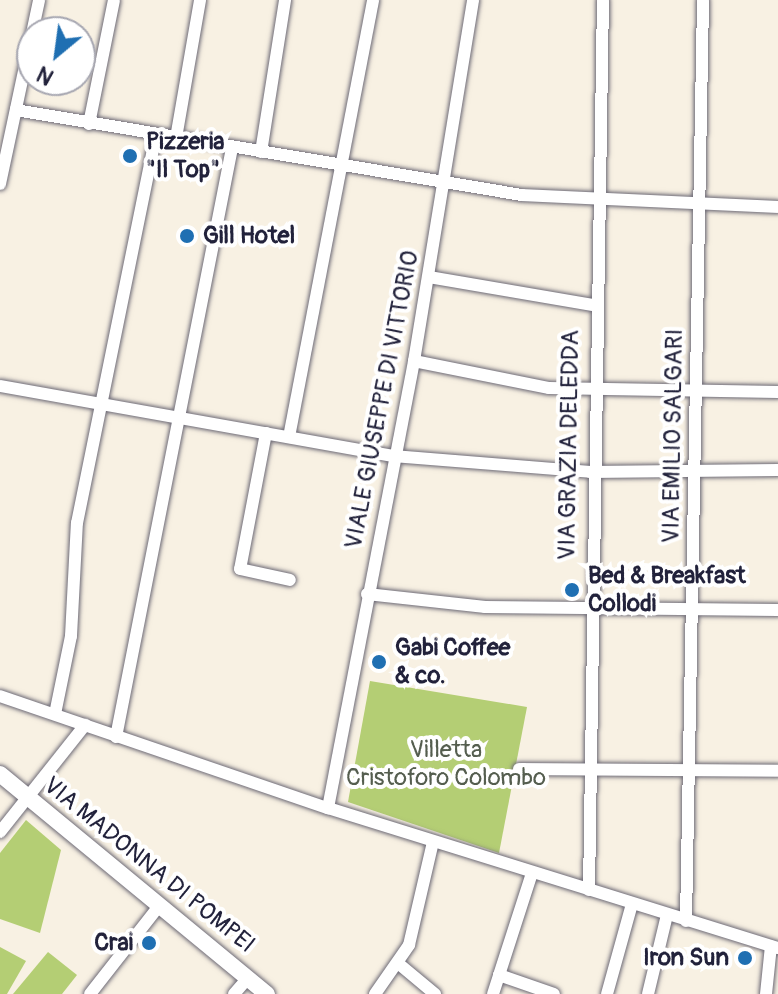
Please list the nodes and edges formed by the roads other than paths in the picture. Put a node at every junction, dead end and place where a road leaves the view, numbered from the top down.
1 (39, 0) edge
2 (114, 0) edge
3 (200, 0) edge
4 (285, 0) edge
5 (373, 0) edge
6 (473, 0) edge
7 (603, 0) edge
8 (703, 0) edge
9 (16, 110) junction
10 (89, 124) junction
11 (156, 136) junction
12 (176, 138) junction
13 (232, 148) junction
14 (261, 152) junction
15 (343, 166) junction
16 (446, 182) junction
17 (0, 184) edge
18 (596, 204) junction
19 (700, 206) junction
20 (778, 207) edge
21 (429, 277) junction
22 (593, 305) junction
23 (414, 361) junction
24 (0, 386) edge
25 (694, 389) junction
26 (593, 391) junction
27 (778, 392) edge
28 (101, 402) junction
29 (179, 416) junction
30 (266, 433) junction
31 (289, 437) junction
32 (393, 456) junction
33 (694, 470) junction
34 (778, 470) edge
35 (590, 472) junction
36 (290, 580) dead end
37 (367, 594) junction
38 (589, 608) junction
39 (691, 609) junction
40 (778, 610) edge
41 (0, 696) edge
42 (55, 714) junction
43 (85, 725) junction
44 (116, 737) junction
45 (519, 769) dead end
46 (586, 770) junction
47 (689, 771) junction
48 (778, 771) edge
49 (0, 774) edge
50 (28, 797) junction
51 (328, 808) junction
52 (0, 832) edge
53 (433, 842) junction
54 (532, 873) junction
55 (589, 890) junction
56 (632, 904) junction
57 (159, 906) junction
58 (667, 915) junction
59 (686, 921) junction
60 (775, 947) edge
61 (399, 964) junction
62 (499, 975) junction
63 (248, 978) junction
64 (90, 994) edge
65 (234, 994) edge
66 (267, 994) edge
67 (375, 994) edge
68 (435, 994) edge
69 (493, 994) edge
70 (554, 994) edge
71 (607, 994) edge
72 (648, 994) edge
73 (766, 994) edge

1 - 9 street
2 - 10 street
3 - 12 street
4 - 14 street
5 - 15 street
6 - 16 street, VIALE GIUSEPPE DI VITTORIO
7 - 18 street, VIA GRAZIA DELEDDA
8 - 19 street, VIA EMILIO SALGARI
9 - 10 street
9 - 17 street
10 - 11 street
11 - 12 street
11 - 28 street
12 - 13 street
13 - 14 street
13 - 29 street
14 - 15 street
15 - 16 street
15 - 31 street
16 - 18 street
16 - 21 street, VIALE GIUSEPPE DI VITTORIO
18 - 19 street
18 - 22 street, VIA GRAZIA DELEDDA
19 - 20 street
19 - 25 street, VIA EMILIO SALGARI
21 - 22 street
21 - 23 street, VIALE GIUSEPPE DI VITTORIO
22 - 26 street, VIA GRAZIA DELEDDA
23 - 26 street
23 - 32 street, VIALE GIUSEPPE DI VITTORIO
24 - 28 street
25 - 26 street
25 - 27 street
25 - 33 street, VIA EMILIO SALGARI
26 - 35 street, VIA GRAZIA DELEDDA
28 - 29 street
28 - 42 street
29 - 30 street
29 - 44 street
30 - 31 street
30 - 36 street
31 - 32 street
32 - 35 street
32 - 37 street, VIALE GIUSEPPE DI VITTORIO
33 - 34 street
33 - 35 street
33 - 39 street, VIA EMILIO SALGARI
35 - 38 street, VIA GRAZIA DELEDDA
37 - 38 street
37 - 51 street, VIALE GIUSEPPE DI VITTORIO
38 - 39 street
38 - 46 street, VIA GRAZIA DELEDDA
39 - 40 street
39 - 47 street, VIA EMILIO SALGARI
41 - 42 street
42 - 43 street
43 - 44 street
43 - 50 street
44 - 51 street
45 - 46 street
46 - 47 street
46 - 55 street, VIA GRAZIA DELEDDA
47 - 48 street
47 - 59 street, VIA EMILIO SALGARI
49 - 50 street, VIA MADONNA DI POMPEI
50 - 52 street
50 - 57 street, VIA MADONNA DI POMPEI
51 - 53 street
53 - 54 street
53 - 61 street
54 - 55 street
54 - 62 street
55 - 56 street
56 - 58 street
56 - 71 street
57 - 63 street, VIA MADONNA DI POMPEI
57 - 64 street
58 - 59 street
58 - 72 street
59 - 60 street
60 - 73 street
61 - 67 street
61 - 68 street
62 - 69 street
62 - 70 street
63 - 65 street
63 - 66 street, VIA MADONNA DI POMPEI

